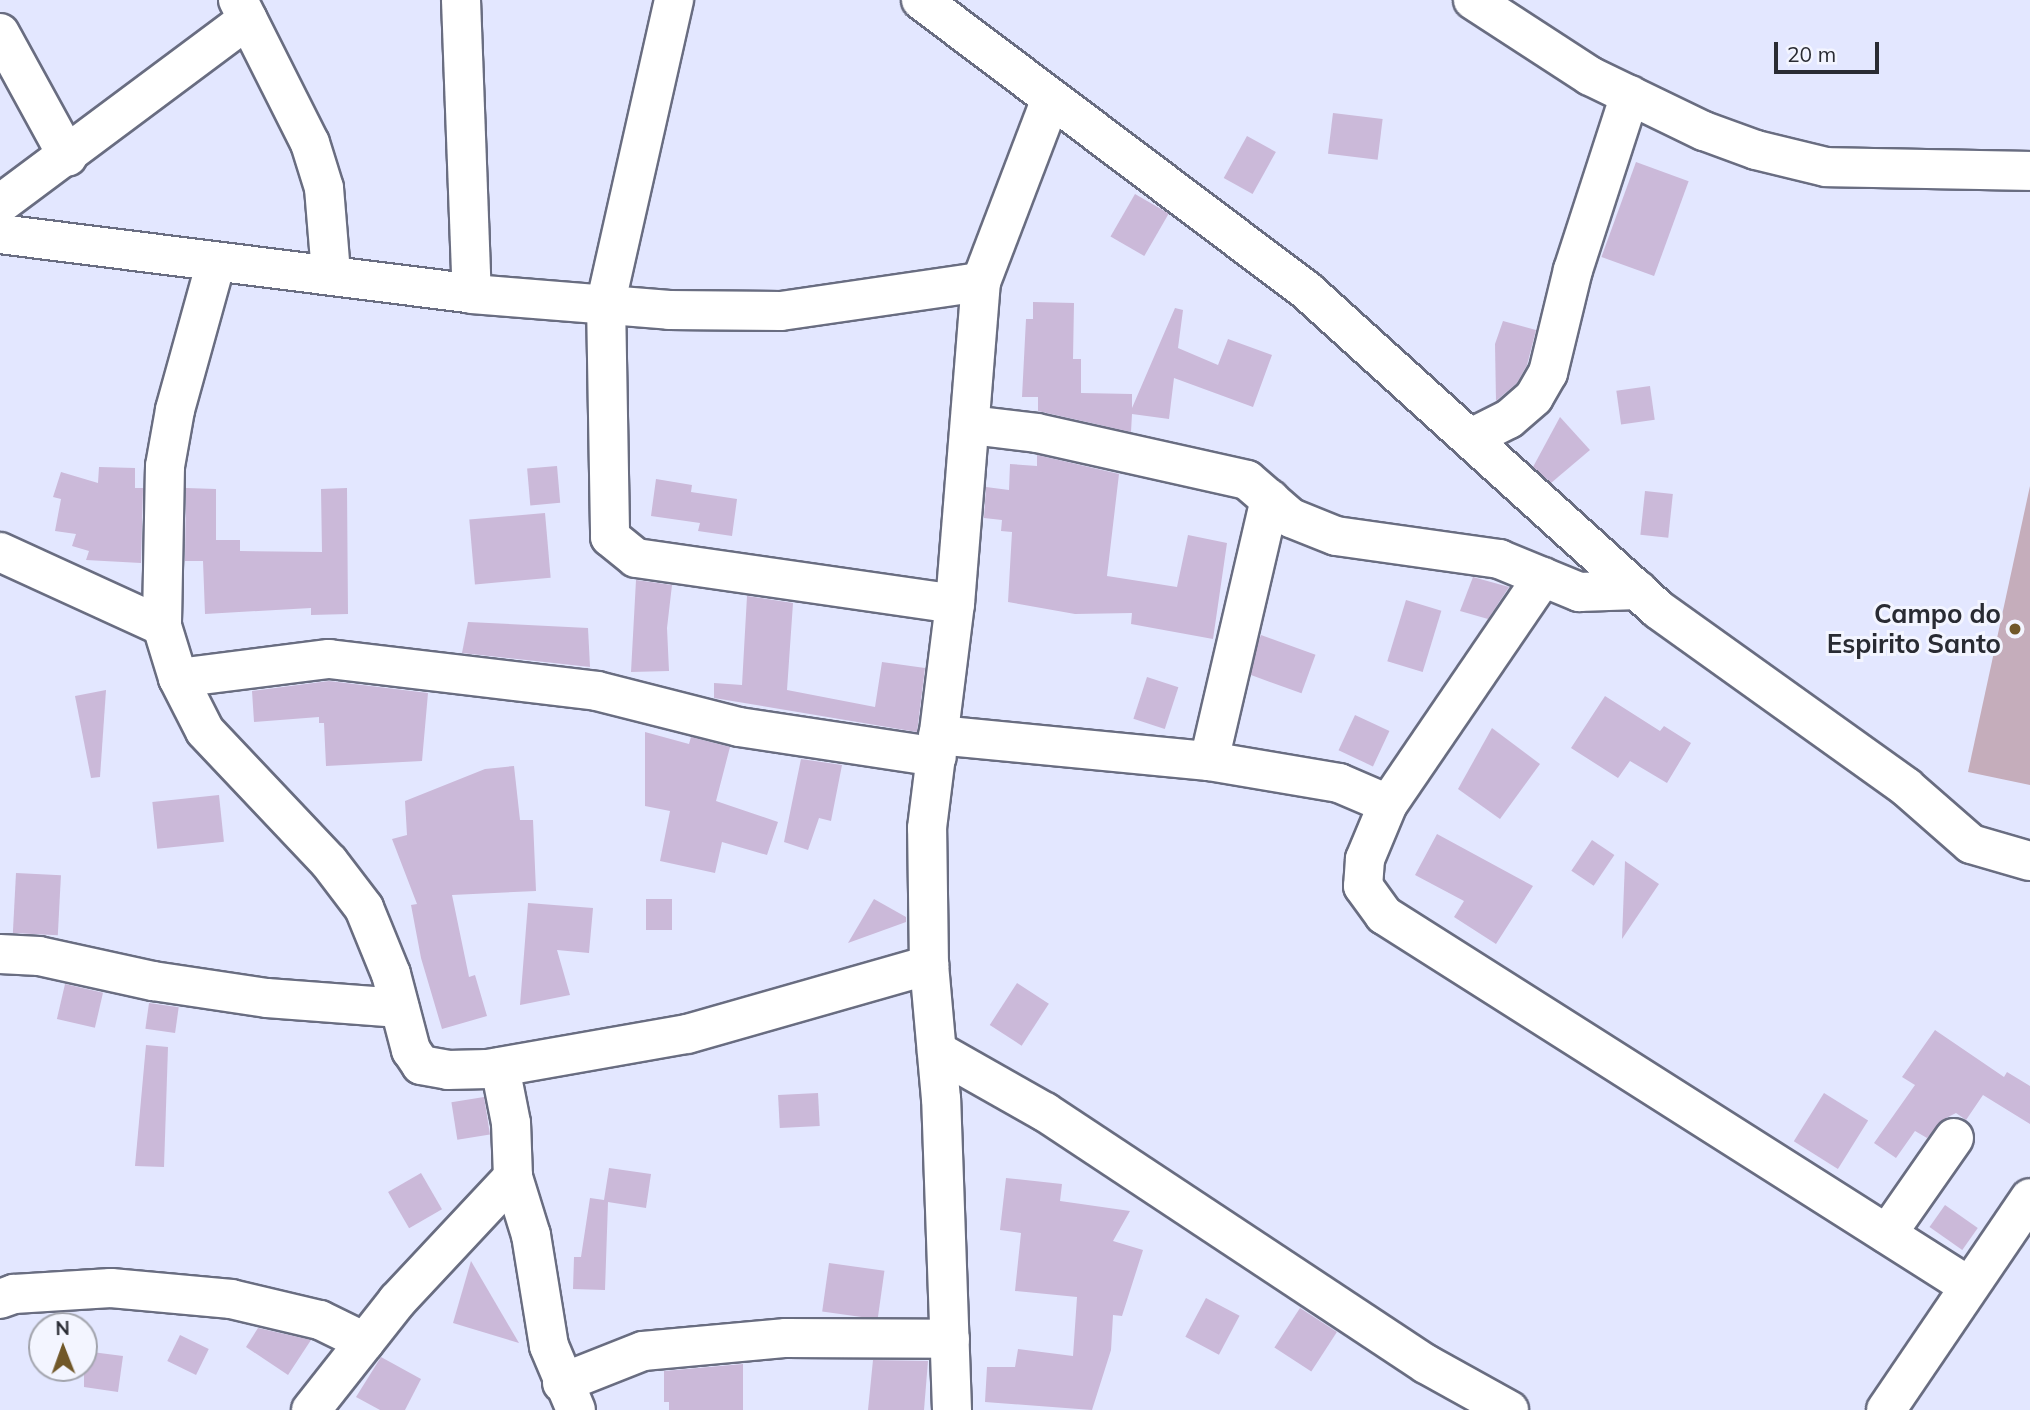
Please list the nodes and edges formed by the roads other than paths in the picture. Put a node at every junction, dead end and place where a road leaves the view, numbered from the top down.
1 (461, 0) edge
2 (674, 0) edge
3 (1473, 0) edge
4 (925, 1) edge
5 (243, 9) edge
6 (0, 33) edge
7 (1630, 95) junction
8 (1051, 99) junction
9 (68, 157) junction
10 (2030, 171) edge
11 (0, 204) edge
12 (0, 234) edge
13 (216, 262) junction
14 (331, 274) junction
15 (981, 282) junction
16 (472, 294) junction
17 (606, 301) junction
18 (971, 425) junction
19 (1473, 437) junction
20 (1270, 499) junction
21 (0, 552) edge
22 (1543, 577) junction
23 (1638, 590) junction
24 (954, 604) junction
25 (162, 626) junction
26 (178, 678) junction
27 (938, 746) junction
28 (1209, 761) junction
29 (1388, 804) junction
30 (2030, 861) edge
31 (0, 954) edge
32 (929, 965) junction
33 (400, 1007) junction
34 (937, 1051) junction
35 (500, 1067) junction
36 (1954, 1138) dead end
37 (513, 1177) junction
38 (2030, 1198) edge
39 (1887, 1234) junction
40 (1967, 1285) junction
41 (0, 1299) edge
42 (950, 1339) junction
43 (365, 1342) junction
44 (569, 1396) edge
45 (1889, 1409) edge
46 (311, 1410) edge
47 (952, 1410) edge
48 (1509, 1410) edge

1 - 16 street
2 - 17 street
3 - 7 street
4 - 8 street
5 - 9 street
5 - 14 street
6 - 9 street
7 - 10 street
7 - 19 street
8 - 15 street
8 - 19 street
9 - 11 street
12 - 13 street
13 - 14 street
13 - 25 street
14 - 16 street
15 - 17 street
15 - 18 street
16 - 17 street
17 - 24 street
18 - 20 street
18 - 24 street
19 - 23 street
20 - 22 street
20 - 28 street
21 - 25 street
22 - 23 street
22 - 29 street
23 - 30 street
24 - 27 street
25 - 26 street
26 - 27 street
26 - 33 street
27 - 28 street
27 - 32 street
28 - 29 street
29 - 39 street
31 - 33 street
32 - 34 street
32 - 35 street
33 - 35 street
34 - 42 street
34 - 48 street
35 - 37 street
36 - 39 street
37 - 43 street
37 - 44 street
38 - 40 street
39 - 40 street
40 - 45 street
41 - 43 street
42 - 44 street
42 - 47 street
43 - 46 street

